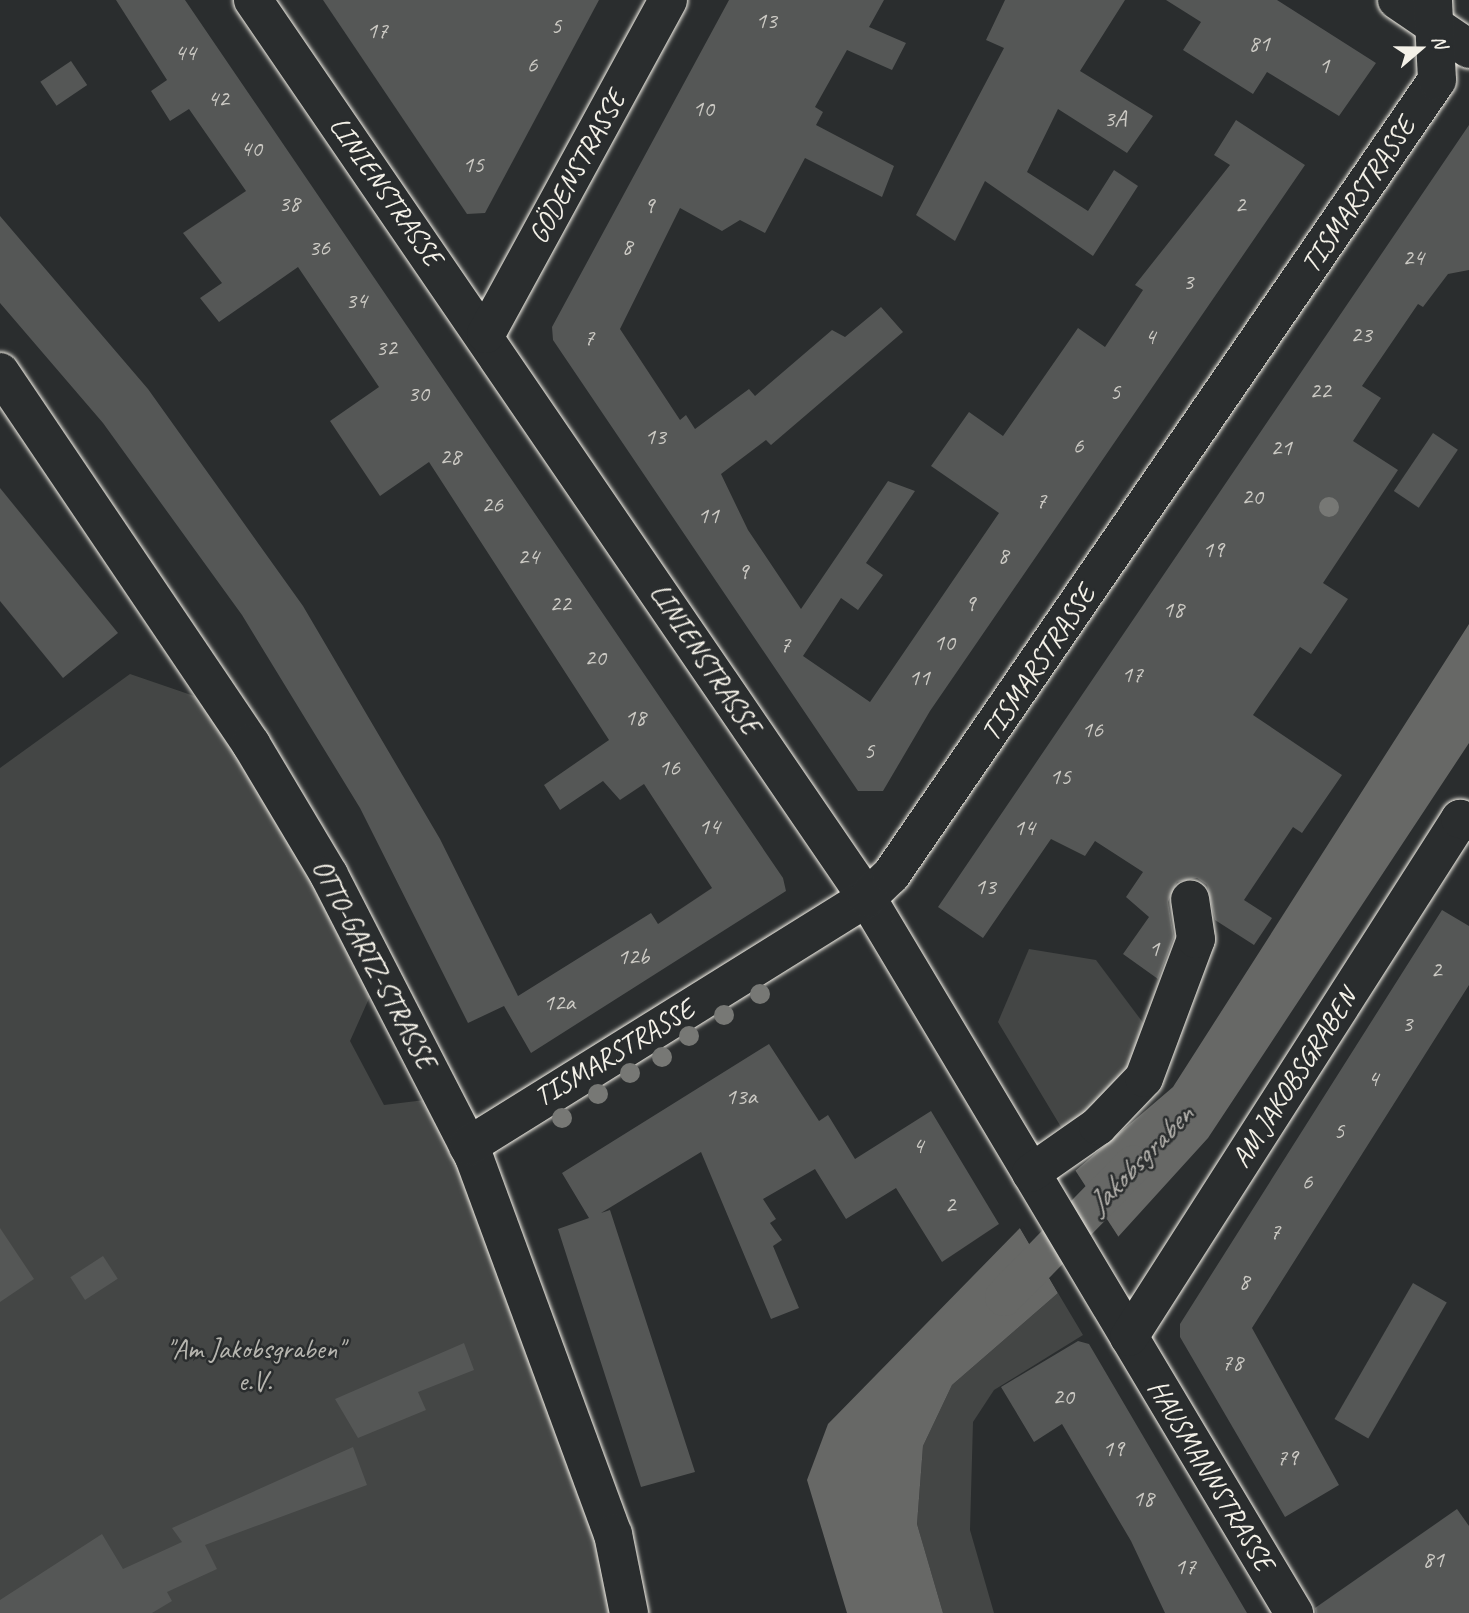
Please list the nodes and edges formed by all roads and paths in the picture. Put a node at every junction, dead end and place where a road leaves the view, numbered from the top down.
1 (253, 0) edge
2 (668, 0) edge
3 (1397, 0) edge
4 (1434, 13) edge
5 (1469, 49) edge
6 (486, 334) junction
7 (0, 372) edge
8 (1464, 821) edge
9 (867, 898) junction
10 (1190, 899) dead end
11 (468, 1146) junction
12 (1036, 1180) junction
13 (1129, 1337) junction
14 (629, 1613) edge
15 (1294, 1613) edge

1 - 6 street, LINIENSTRASSE
2 - 6 street, GÖDENSTRASSE
3 - 4 street
4 - 5 street
4 - 9 street, TISMARSTRASSE
6 - 9 street, LINIENSTRASSE
7 - 11 street, OTTO-GARTZ-STRASSE
8 - 13 street, AM JAKOBSGRABEN
9 - 11 street, TISMARSTRASSE
9 - 12 street, LINIENSTRASSE
10 - 12 street
11 - 14 street, OTTO-GARTZ-STRASSE
12 - 13 street, LINIENSTRASSE
13 - 15 street, HAUSMANNSTRASSE

